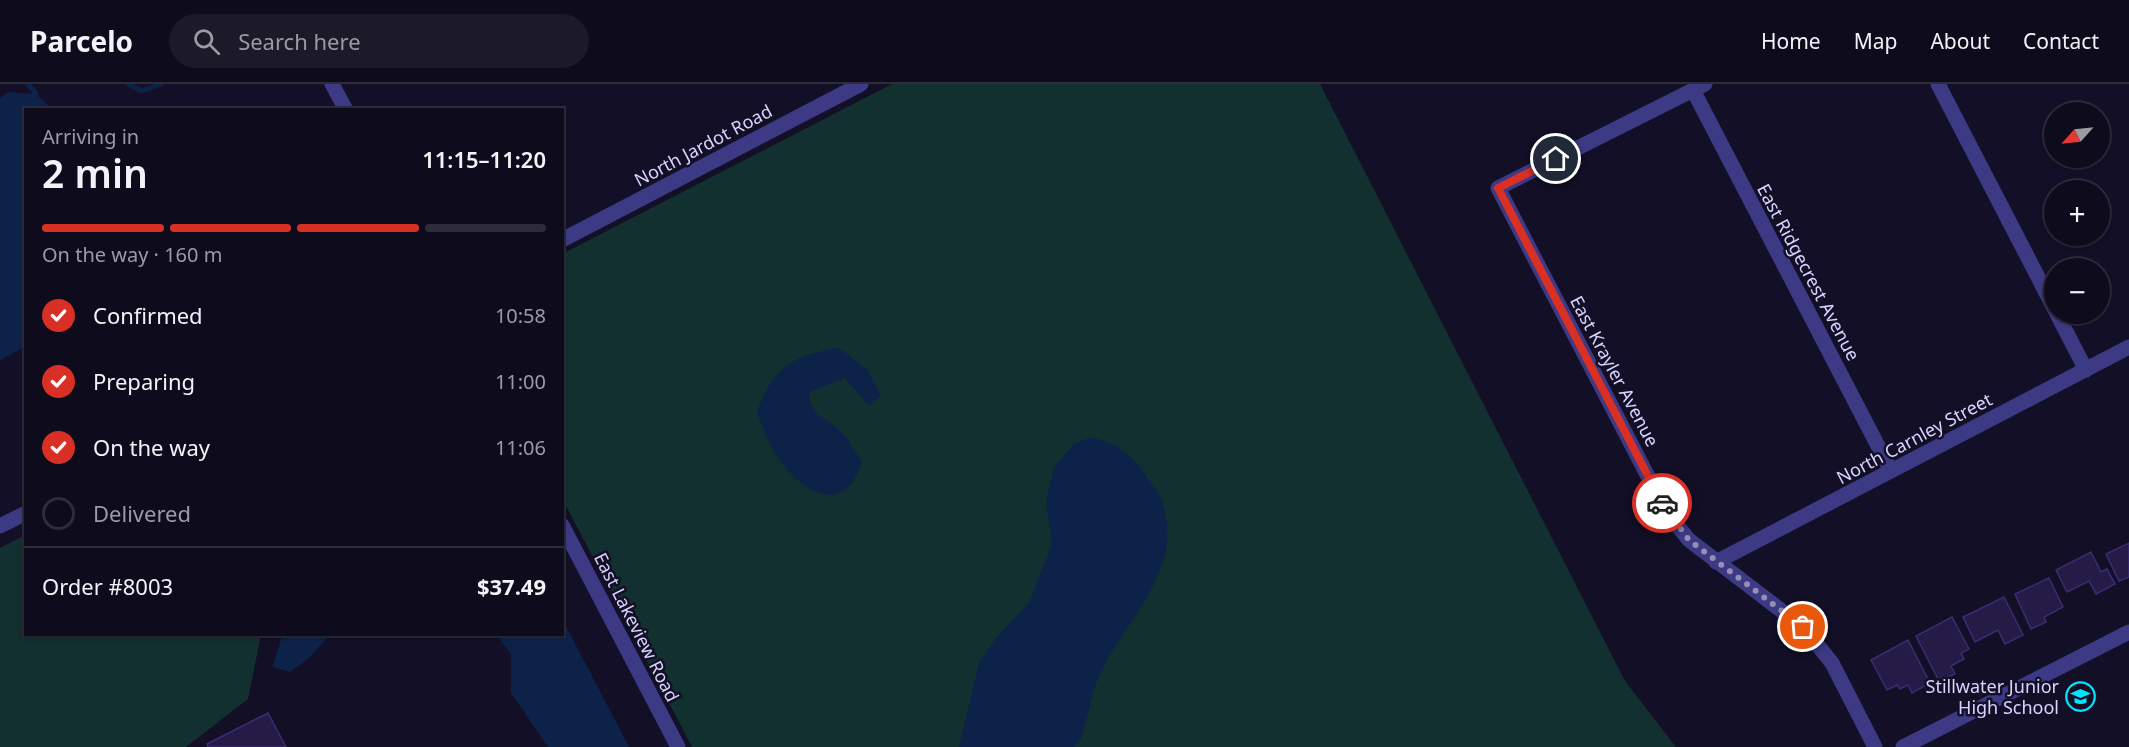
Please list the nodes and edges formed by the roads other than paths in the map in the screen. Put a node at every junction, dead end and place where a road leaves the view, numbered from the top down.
1 (333, 84) edge
2 (861, 84) edge
3 (1938, 84) edge
4 (1699, 87) edge
5 (345, 108) edge
6 (564, 239) edge
7 (2044, 289) edge
8 (2062, 324) edge
9 (2129, 347) edge
10 (2086, 370) junction
11 (1891, 471) junction
12 (24, 514) edge
13 (0, 526) edge
14 (564, 529) edge
15 (1716, 562) junction
16 (2129, 632) edge
17 (678, 747) edge
18 (1875, 747) edge
19 (1903, 747) edge

1 - 5 street
2 - 6 street, North Jardot Road
3 - 7 street
4 - 11 street, East Ridgecrest Avenue
4 - 15 street, East Krayler Avenue
8 - 10 street
9 - 10 street, North Carnley Street
10 - 11 street, North Carnley Street
11 - 15 street, North Carnley Street
12 - 13 street
14 - 17 street, East Lakeview Road
15 - 18 street, East Krayler Avenue
16 - 19 street

